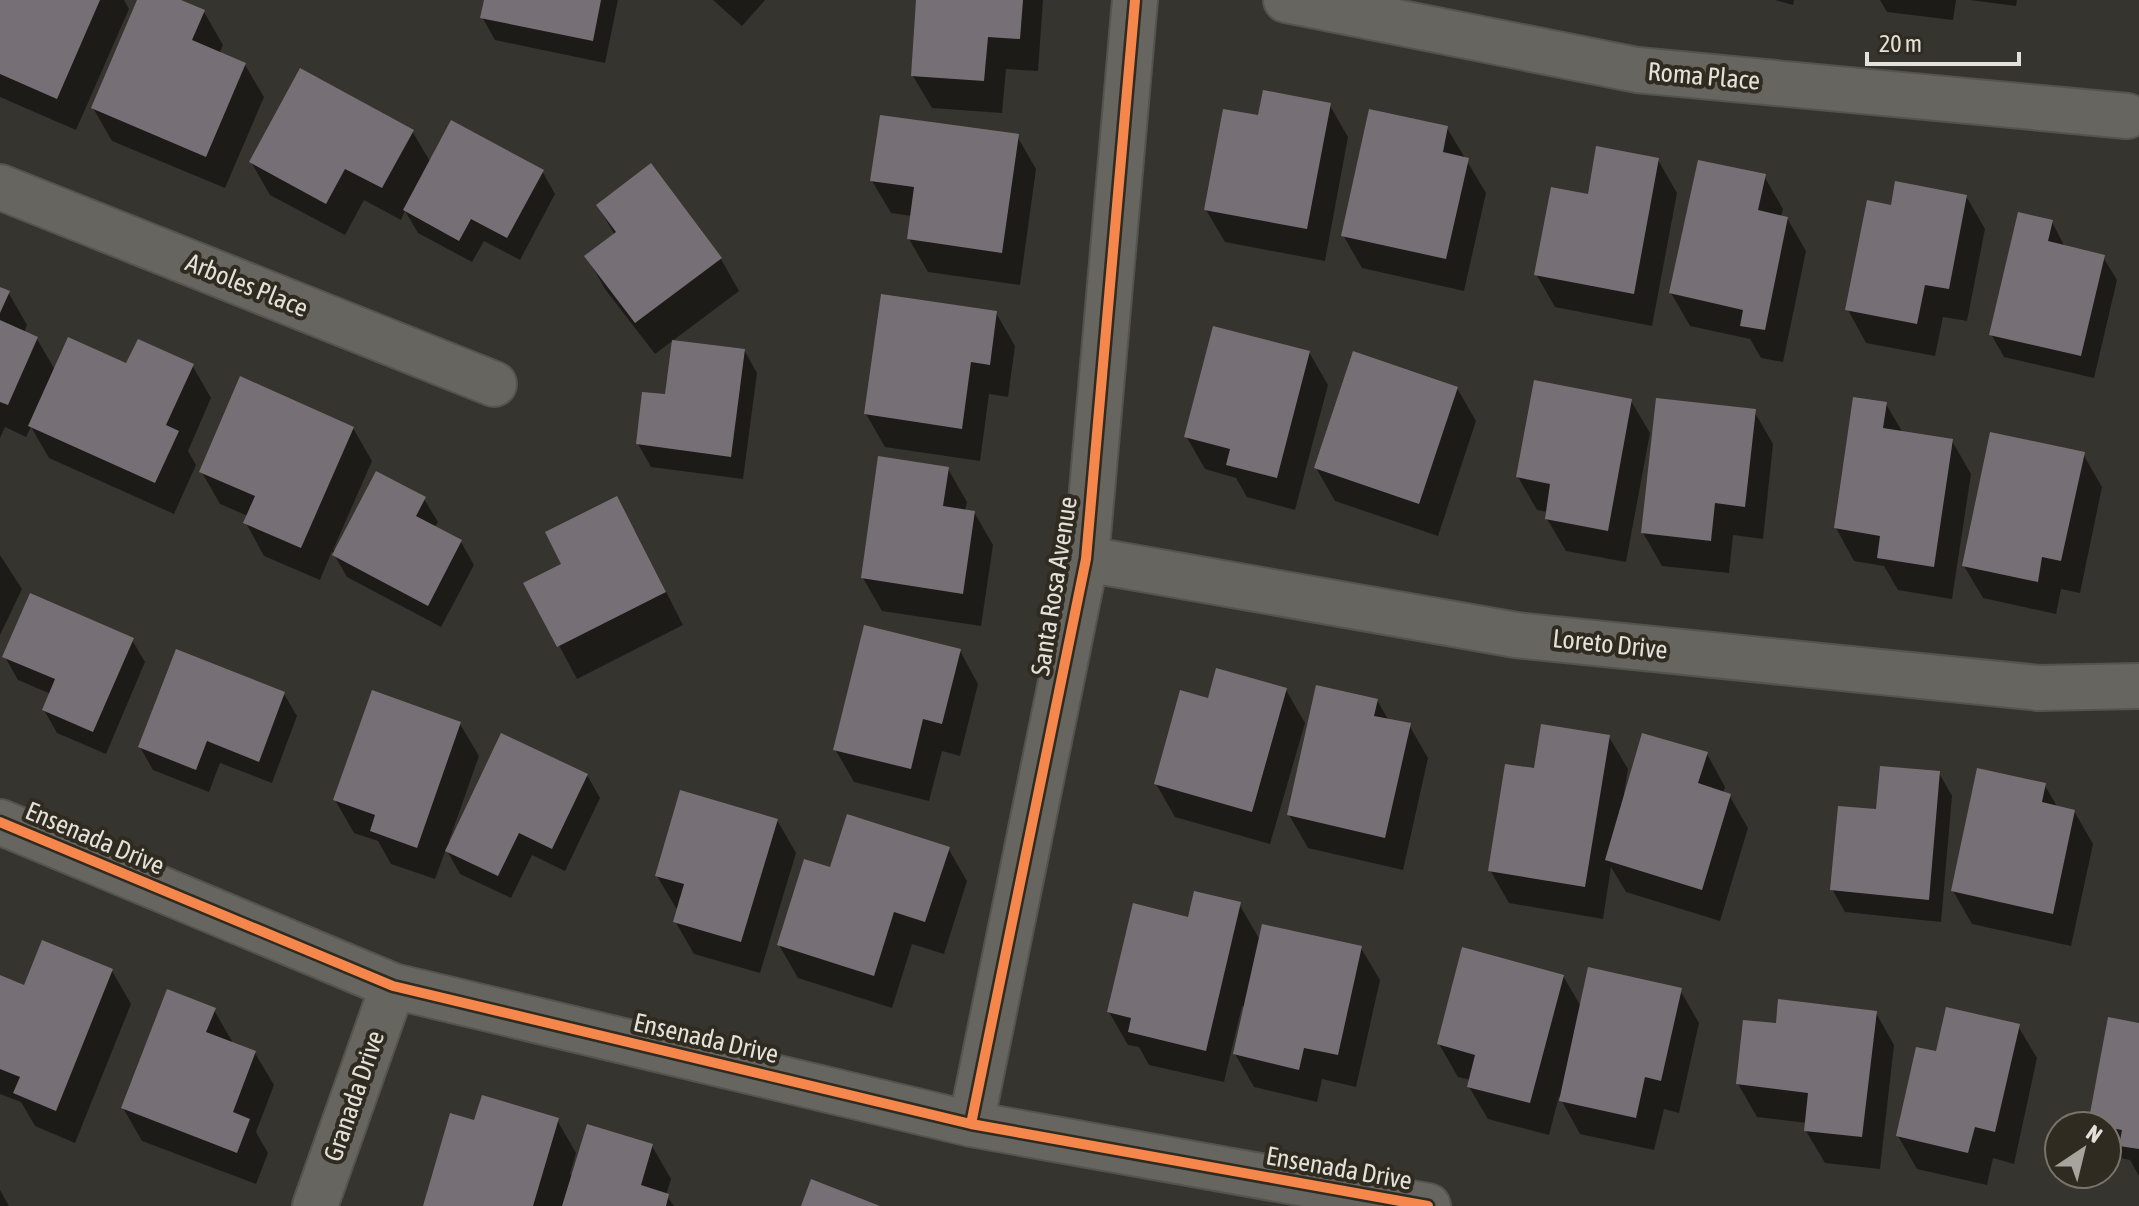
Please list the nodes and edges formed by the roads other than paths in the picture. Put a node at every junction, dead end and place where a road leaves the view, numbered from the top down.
1 (1135, 0) edge
2 (1286, 0) edge
3 (2127, 116) dead end
4 (0, 187) edge
5 (494, 384) dead end
6 (1086, 559) junction
7 (2139, 686) edge
8 (0, 822) edge
9 (393, 986) junction
10 (971, 1124) junction
11 (315, 1206) edge
12 (1428, 1206) edge

1 - 6 street, Santa Rosa Avenue
2 - 3 street, Roma Place
4 - 5 street, Arboles Place
6 - 7 street, Loreto Drive
6 - 10 street, Santa Rosa Avenue
8 - 9 street, Ensenada Drive
9 - 10 street, Ensenada Drive
9 - 11 street, Granada Drive
10 - 12 street, Ensenada Drive

